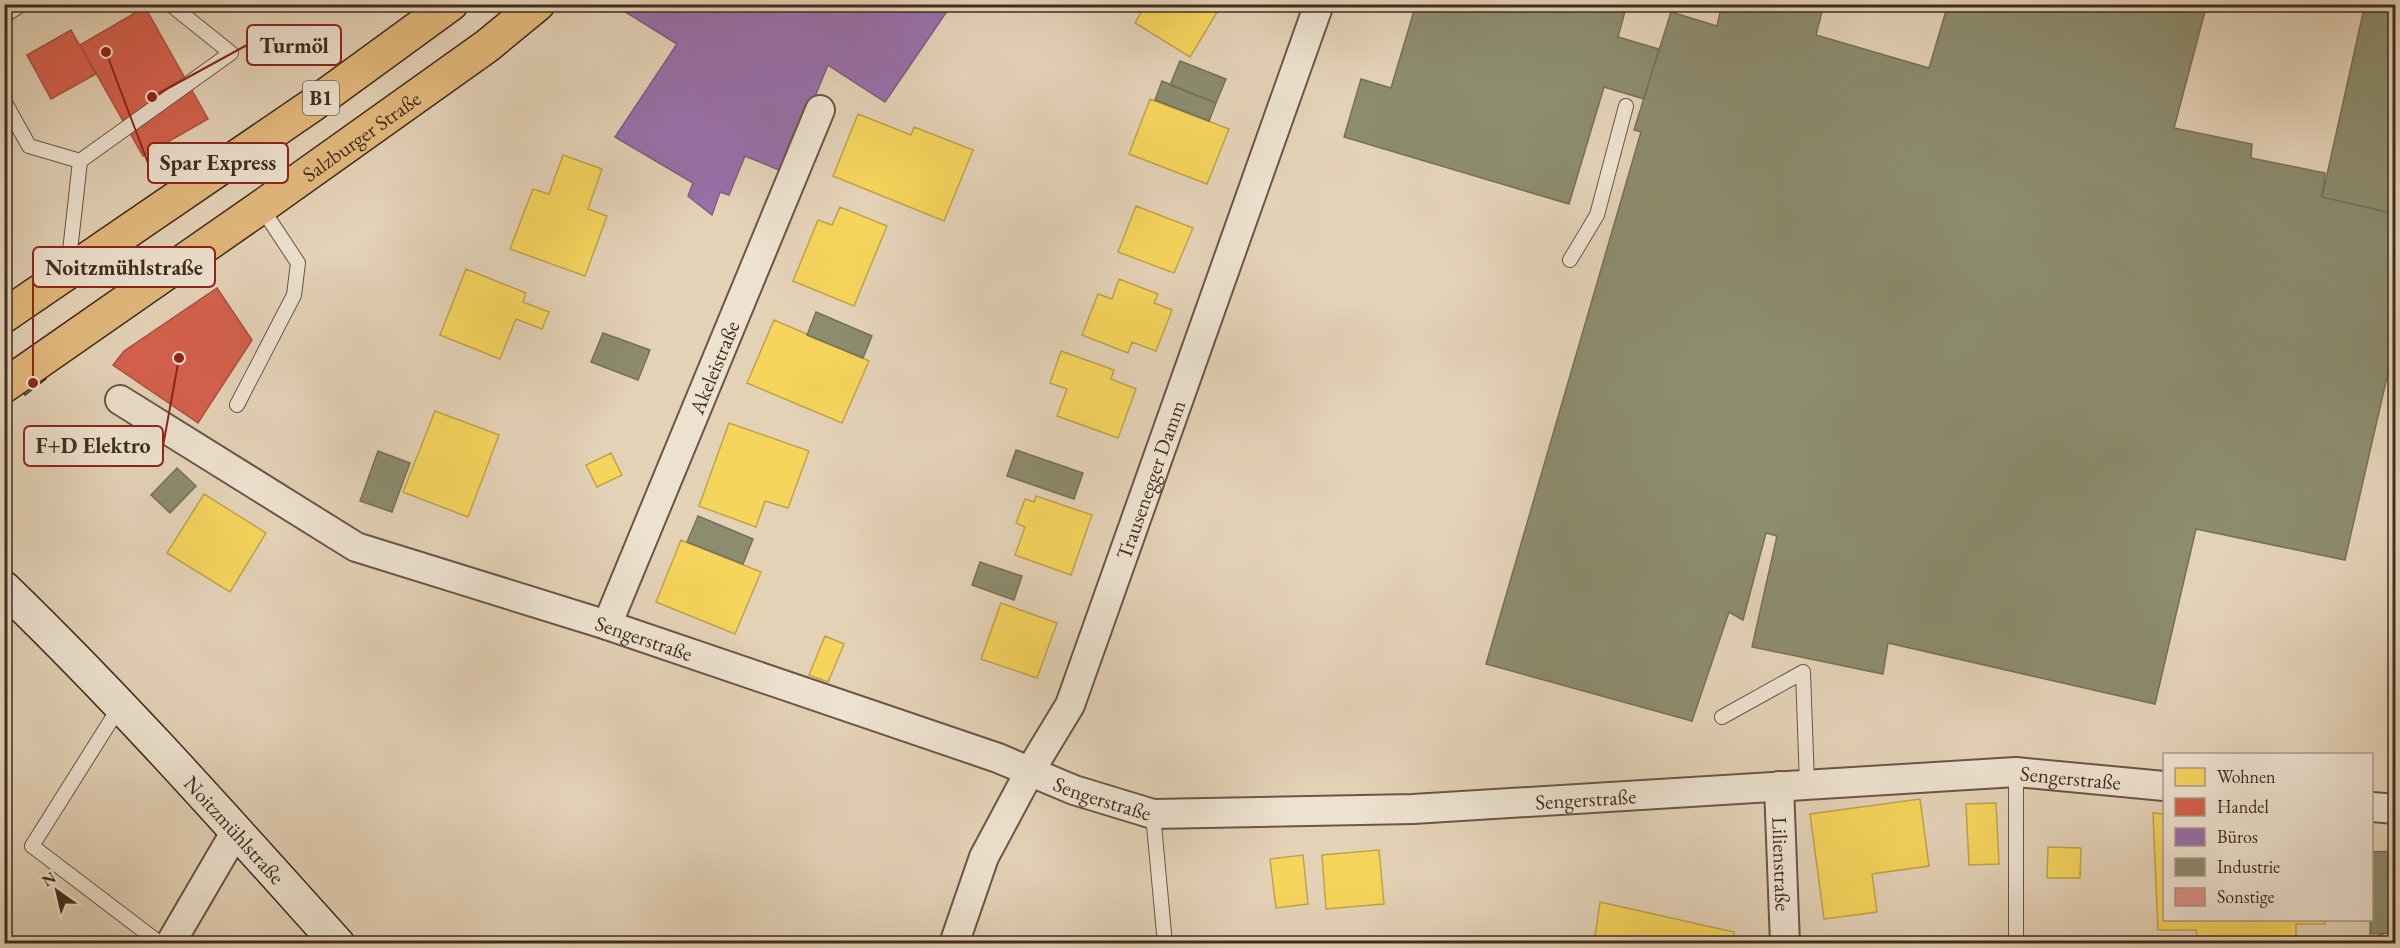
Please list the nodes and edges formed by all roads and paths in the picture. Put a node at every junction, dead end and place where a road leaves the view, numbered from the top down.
1 (22, 4) edge
2 (170, 4) edge
3 (451, 4) edge
4 (538, 4) edge
5 (1318, 5) edge
6 (4, 16) edge
7 (4, 101) edge
8 (1626, 106) dead end
9 (820, 110) dead end
10 (80, 161) junction
11 (261, 207) junction
12 (1570, 260) dead end
13 (68, 271) junction
14 (4, 316) edge
15 (4, 386) edge
16 (120, 400) dead end
17 (237, 405) dead end
18 (4, 588) edge
19 (608, 625) junction
20 (120, 706) junction
21 (1722, 717) dead end
22 (1030, 771) junction
23 (2016, 772) junction
24 (1793, 785) junction
25 (2163, 786) edge
26 (2373, 807) edge
27 (2396, 809) edge
28 (1153, 813) junction
29 (236, 831) junction
30 (161, 944) edge
31 (170, 944) edge
32 (338, 944) edge
33 (954, 944) edge
34 (1165, 944) edge
35 (1785, 944) edge
36 (2016, 944) edge

1 - 6 lane
2 - 10 lane
3 - 13 main road, B1
4 - 11 main road, Salzburger Straße / B1
5 - 22 street, Trausenegger Damm
7 - 10 lane
8 - 12 lane
9 - 19 street, Akeleistraße
10 - 13 lane
11 - 15 main road, Salzburger Straße / B1
11 - 17 lane
13 - 14 main road, B1
16 - 19 street, Sengerstraße
18 - 20 main road, Noitzmühlstraße
19 - 22 street, Sengerstraße
20 - 29 main road, Noitzmühlstraße
20 - 30 lane
21 - 24 lane
22 - 28 street, Sengerstraße
22 - 33 street, Trausenegger Damm
23 - 24 street, Sengerstraße
23 - 25 street, Sengerstraße
23 - 36 lane
24 - 28 street, Sengerstraße
24 - 35 street, Lilienstraße
26 - 27 street
28 - 34 lane
29 - 31 street
29 - 32 main road, Noitzmühlstraße

